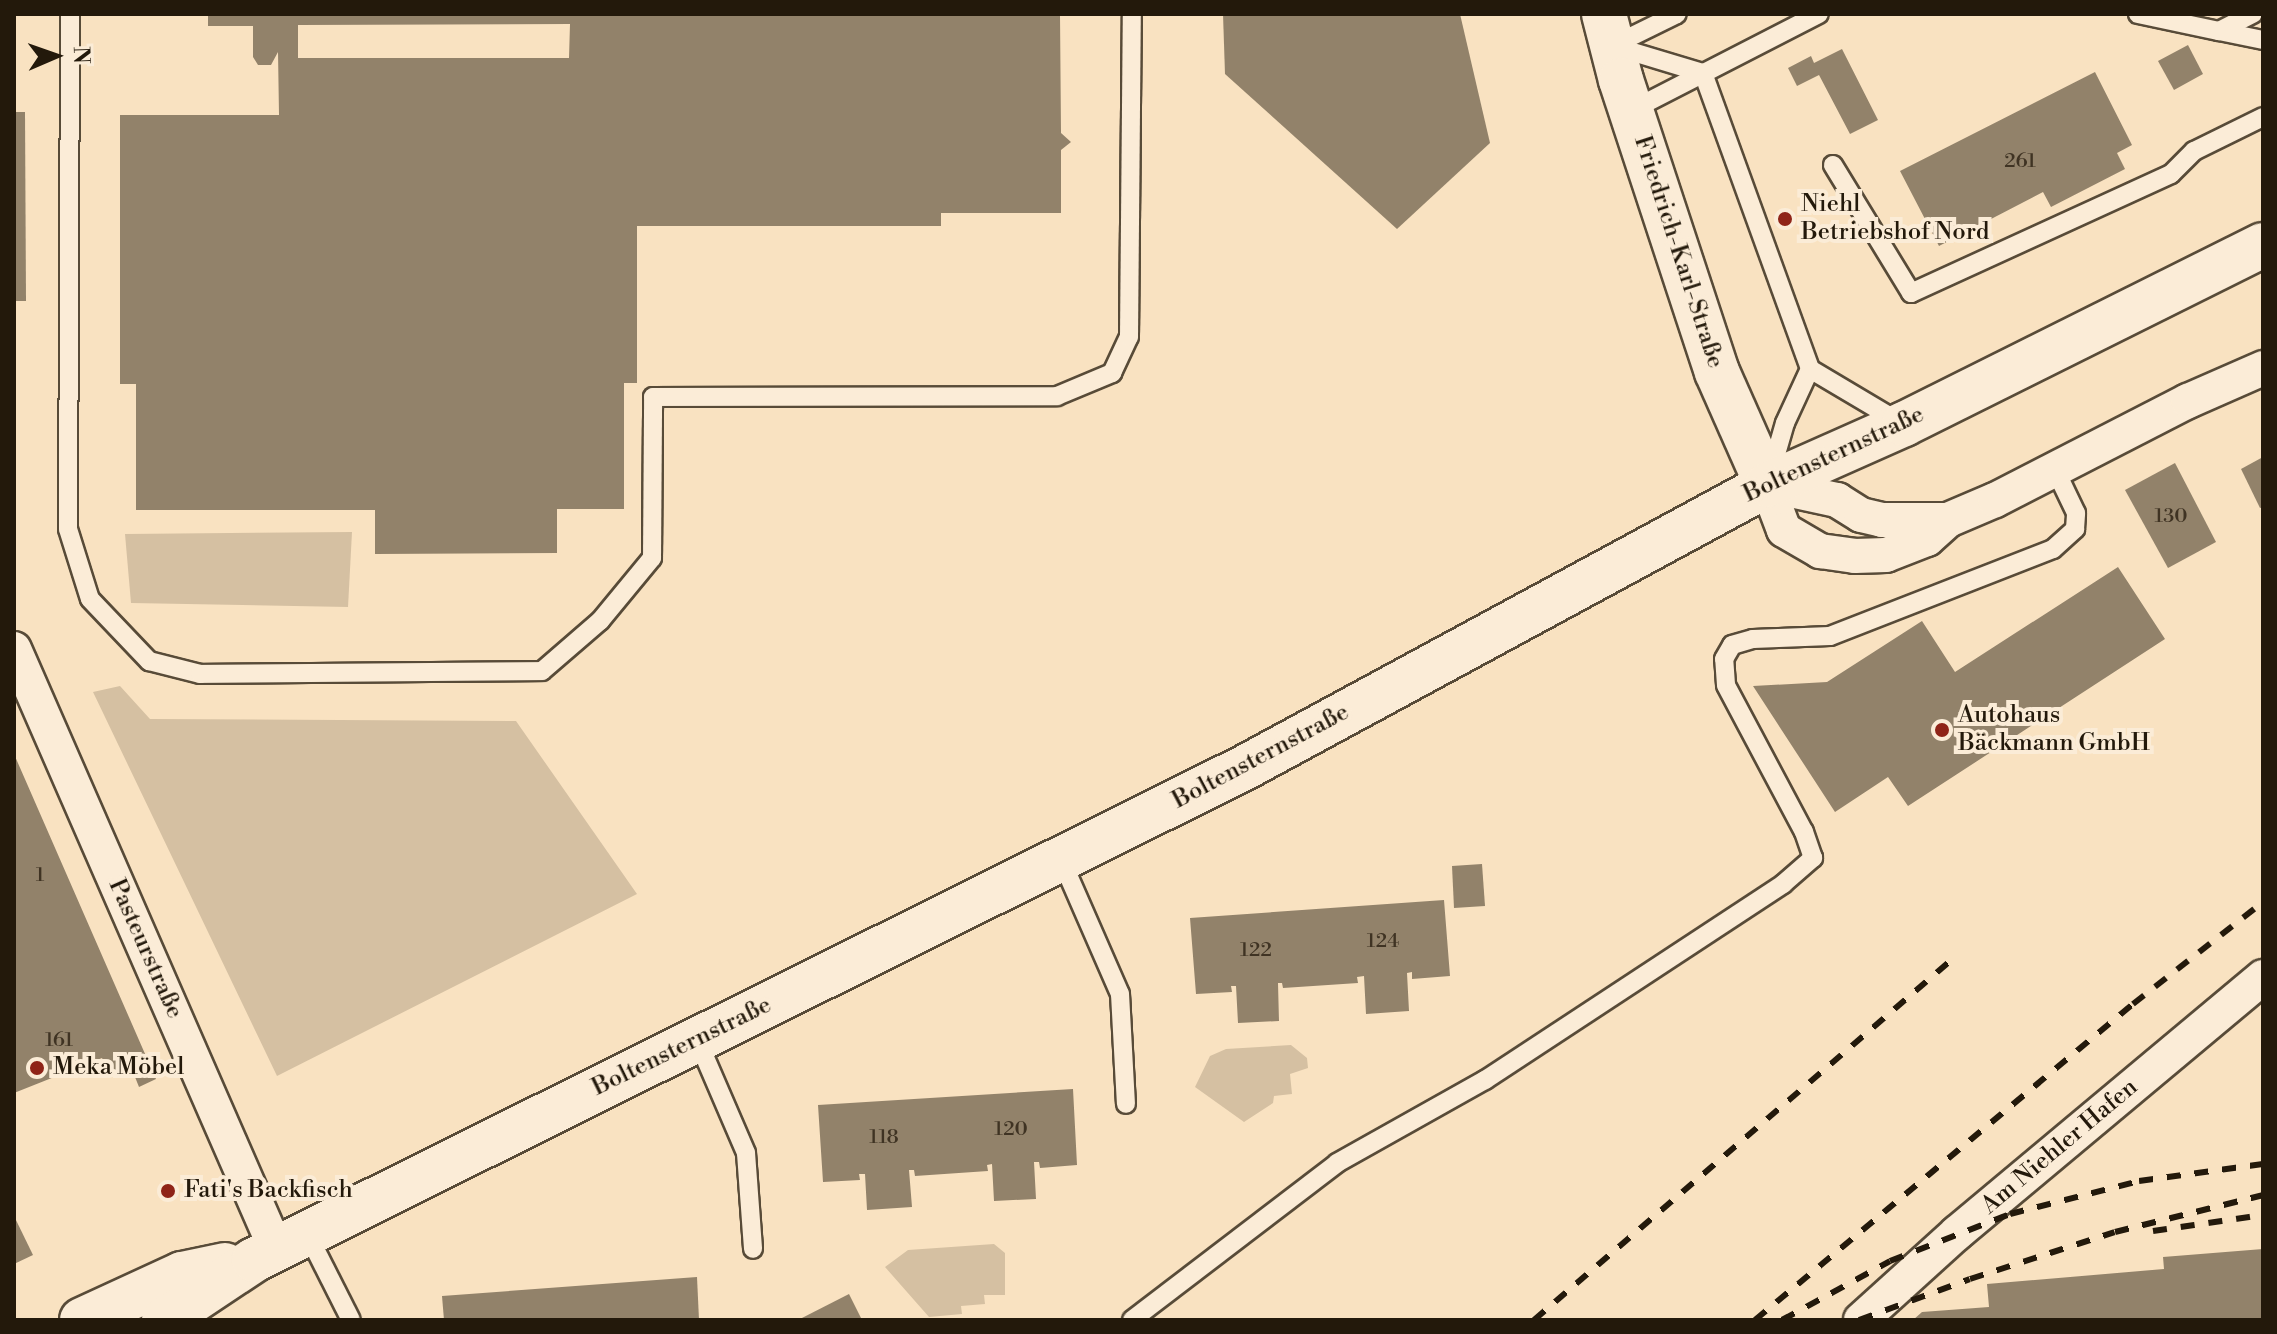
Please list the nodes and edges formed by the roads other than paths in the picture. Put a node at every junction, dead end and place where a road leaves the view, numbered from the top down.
1 (70, 14) edge
2 (1132, 14) edge
3 (1677, 14) edge
4 (1819, 14) edge
5 (2138, 14) edge
6 (2253, 14) edge
7 (2209, 24) edge
8 (1608, 30) edge
9 (2263, 40) edge
10 (1703, 73) junction
11 (1632, 110) junction
12 (2263, 117) edge
13 (1833, 165) dead end
14 (2263, 245) edge
15 (2263, 368) edge
16 (1810, 369) junction
17 (1904, 424) junction
18 (2055, 469) junction
19 (1767, 485) junction
20 (1948, 520) junction
21 (14, 649) edge
22 (1061, 859) junction
23 (2263, 977) edge
24 (697, 1039) junction
25 (1126, 1104) dead end
26 (279, 1247) junction
27 (753, 1249) dead end
28 (82, 1320) edge
29 (164, 1320) edge
30 (351, 1320) edge
31 (1132, 1320) edge
32 (1861, 1320) edge

1 - 2 lane
3 - 8 lane
4 - 10 lane
5 - 7 lane
6 - 7 lane
7 - 9 lane
8 - 10 lane
8 - 11 main road, Friedrich-Karl-Straße
10 - 11 lane
10 - 16 lane
11 - 19 main road, Friedrich-Karl-Straße
12 - 13 lane
14 - 17 main road, Boltensternstraße
15 - 18 street
16 - 17 lane
16 - 19 lane
17 - 19 main road, Boltensternstraße
18 - 20 street
18 - 31 lane
19 - 20 street
19 - 20 street
19 - 22 main road, Boltensternstraße
21 - 26 street, Pasteurstraße
22 - 24 main road, Boltensternstraße
22 - 25 lane
23 - 32 street, Am Niehler Hafen
24 - 26 main road, Boltensternstraße
24 - 27 lane
26 - 28 main road, Boltensternstraße
26 - 29 main road, Boltensternstraße
26 - 30 lane

